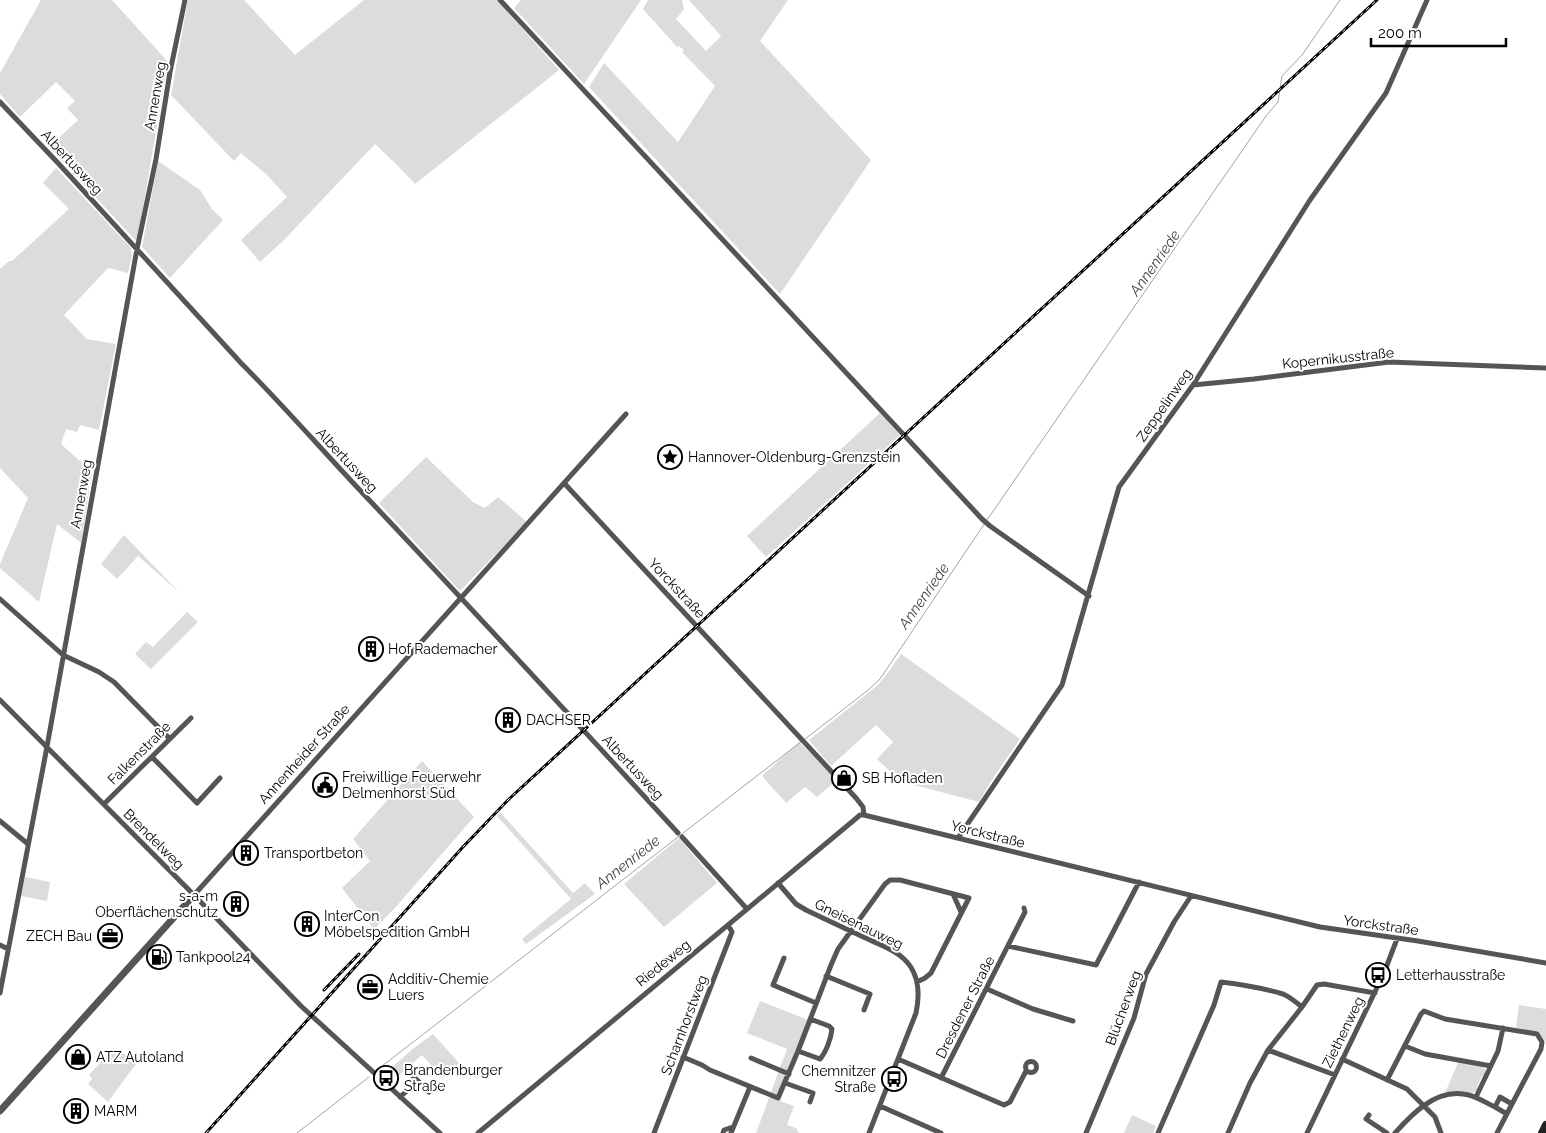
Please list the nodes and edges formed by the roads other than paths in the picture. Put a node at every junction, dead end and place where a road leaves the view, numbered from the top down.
1 (185, 0) edge
2 (500, 0) edge
3 (1427, 0) edge
4 (0, 102) edge
5 (138, 249) junction
6 (1546, 368) edge
7 (1193, 385) junction
8 (626, 414) dead end
9 (564, 483) junction
10 (1089, 596) junction
11 (461, 598) junction
12 (0, 599) edge
13 (63, 655) junction
14 (0, 700) edge
15 (191, 718) dead end
16 (170, 739) junction
17 (47, 746) junction
18 (152, 757) junction
19 (220, 778) dead end
20 (104, 804) junction
21 (864, 814) junction
22 (0, 821) edge
23 (678, 832) dead end
24 (682, 838) dead end
25 (958, 838) junction
26 (28, 844) junction
27 (1139, 882) junction
28 (778, 883) junction
29 (953, 894) junction
30 (194, 895) junction
31 (1190, 896) junction
32 (1024, 908) dead end
33 (747, 909) junction
34 (961, 912) junction
35 (728, 925) junction
36 (851, 932) junction
37 (1398, 939) junction
38 (0, 944) edge
39 (1008, 946) junction
40 (8, 949) junction
41 (784, 958) dead end
42 (1546, 962) edge
43 (826, 976) junction
44 (917, 982) junction
45 (987, 989) junction
46 (1375, 992) junction
47 (0, 993) edge
48 (816, 1003) junction
49 (1302, 1007) junction
50 (864, 1010) dead end
51 (810, 1019) junction
52 (1073, 1021) dead end
53 (1503, 1028) junction
54 (1405, 1046) junction
55 (1268, 1050) junction
56 (798, 1051) junction
57 (683, 1057) junction
58 (751, 1058) dead end
59 (898, 1059) junction
60 (1342, 1059) junction
61 (1491, 1066) junction
62 (407, 1070) dead end
63 (1026, 1070) dead end
64 (789, 1074) junction
65 (1335, 1075) junction
66 (941, 1078) junction
67 (1387, 1080) junction
68 (418, 1081) junction
69 (785, 1082) junction
70 (750, 1087) junction
71 (429, 1092) dead end
72 (400, 1097) junction
73 (1476, 1097) junction
74 (810, 1102) dead end
75 (1512, 1104) junction
76 (1424, 1105) junction
77 (880, 1106) junction
78 (1495, 1107) junction
79 (0, 1111) edge
80 (1507, 1114) junction
81 (1362, 1125) dead end
82 (1546, 1125) edge
83 (732, 1130) edge
84 (440, 1133) edge
85 (478, 1133) edge
86 (654, 1133) edge
87 (723, 1133) edge
88 (869, 1133) edge
89 (939, 1133) edge
90 (1086, 1133) edge
91 (1158, 1133) edge
92 (1228, 1133) edge
93 (1307, 1133) edge
94 (1387, 1133) edge
95 (1395, 1133) edge
96 (1441, 1133) edge
97 (1497, 1133) edge
98 (1542, 1133) edge

1 - 5 street, Annenweg
2 - 10 street
3 - 7 street, Zeppelinweg
4 - 5 street, Albertusweg
5 - 11 street, Albertusweg
5 - 13 street, Annenweg
6 - 7 street, Kopernikusstraße
7 - 10 street, Zeppelinweg
8 - 9 street, Annenheider Straße
9 - 11 street, Annenheider Straße
9 - 21 street, Yorckstraße
10 - 25 street, Zeppelinweg
11 - 23 street, Albertusweg
11 - 30 street, Annenheider Straße
12 - 13 street
13 - 16 street
13 - 17 street, Annenweg
14 - 17 street, Brendelweg
15 - 16 street, Falkenstraße
16 - 18 street, Falkenstraße
17 - 20 street, Brendelweg
17 - 26 street, Annenweg
18 - 19 street
18 - 20 street, Falkenstraße
20 - 30 street, Brendelweg
21 - 25 street, Yorckstraße
21 - 28 street, Riedeweg
22 - 26 street
24 - 33 street
25 - 27 street, Yorckstraße
26 - 40 street, Annenweg
27 - 31 street, Yorckstraße
27 - 39 street, Dresdener Straße
28 - 33 street, Riedeweg
28 - 36 street, Gneisenauweg
29 - 34 street
29 - 34 street
29 - 36 street
30 - 72 street, Brendelweg
30 - 79 street, Annenheider Straße
31 - 37 street, Yorckstraße
31 - 90 street, Blücherweg
32 - 39 street, Dresdener Straße
33 - 35 street, Riedeweg
34 - 44 street
35 - 57 street, Scharnhorstweg
35 - 85 street, Riedeweg
36 - 43 street
36 - 44 street, Gneisenauweg
37 - 42 street, Yorckstraße
37 - 46 street, Ziethenweg
38 - 40 street
39 - 45 street, Dresdener Straße
40 - 47 street, Annenweg
41 - 48 street
43 - 48 street
43 - 50 street
44 - 59 street, Gneisenauweg
45 - 52 street
45 - 66 street, Dresdener Straße
46 - 49 street
46 - 60 street, Ziethenweg
48 - 51 street
49 - 55 street
49 - 91 street
51 - 56 street
51 - 56 street
53 - 54 street
53 - 61 street
53 - 75 street
54 - 61 street
54 - 67 street
55 - 65 street
55 - 92 street
56 - 64 street
57 - 70 street
57 - 86 street, Scharnhorstweg
58 - 64 street
59 - 66 street
59 - 77 street, Gneisenauweg
60 - 65 street, Ziethenweg
60 - 67 street
61 - 73 street
62 - 68 street
63 - 66 street
64 - 69 street
65 - 93 street, Ziethenweg
67 - 76 street
68 - 71 street
68 - 72 street
69 - 70 street
69 - 74 street
70 - 83 street
72 - 84 street, Brendelweg
73 - 76 street
73 - 78 street
75 - 78 street
75 - 80 street
76 - 95 street
76 - 96 street
77 - 88 street, Gneisenauweg
77 - 89 street
78 - 80 street
80 - 97 street
81 - 94 street
82 - 98 main road
83 - 87 street

